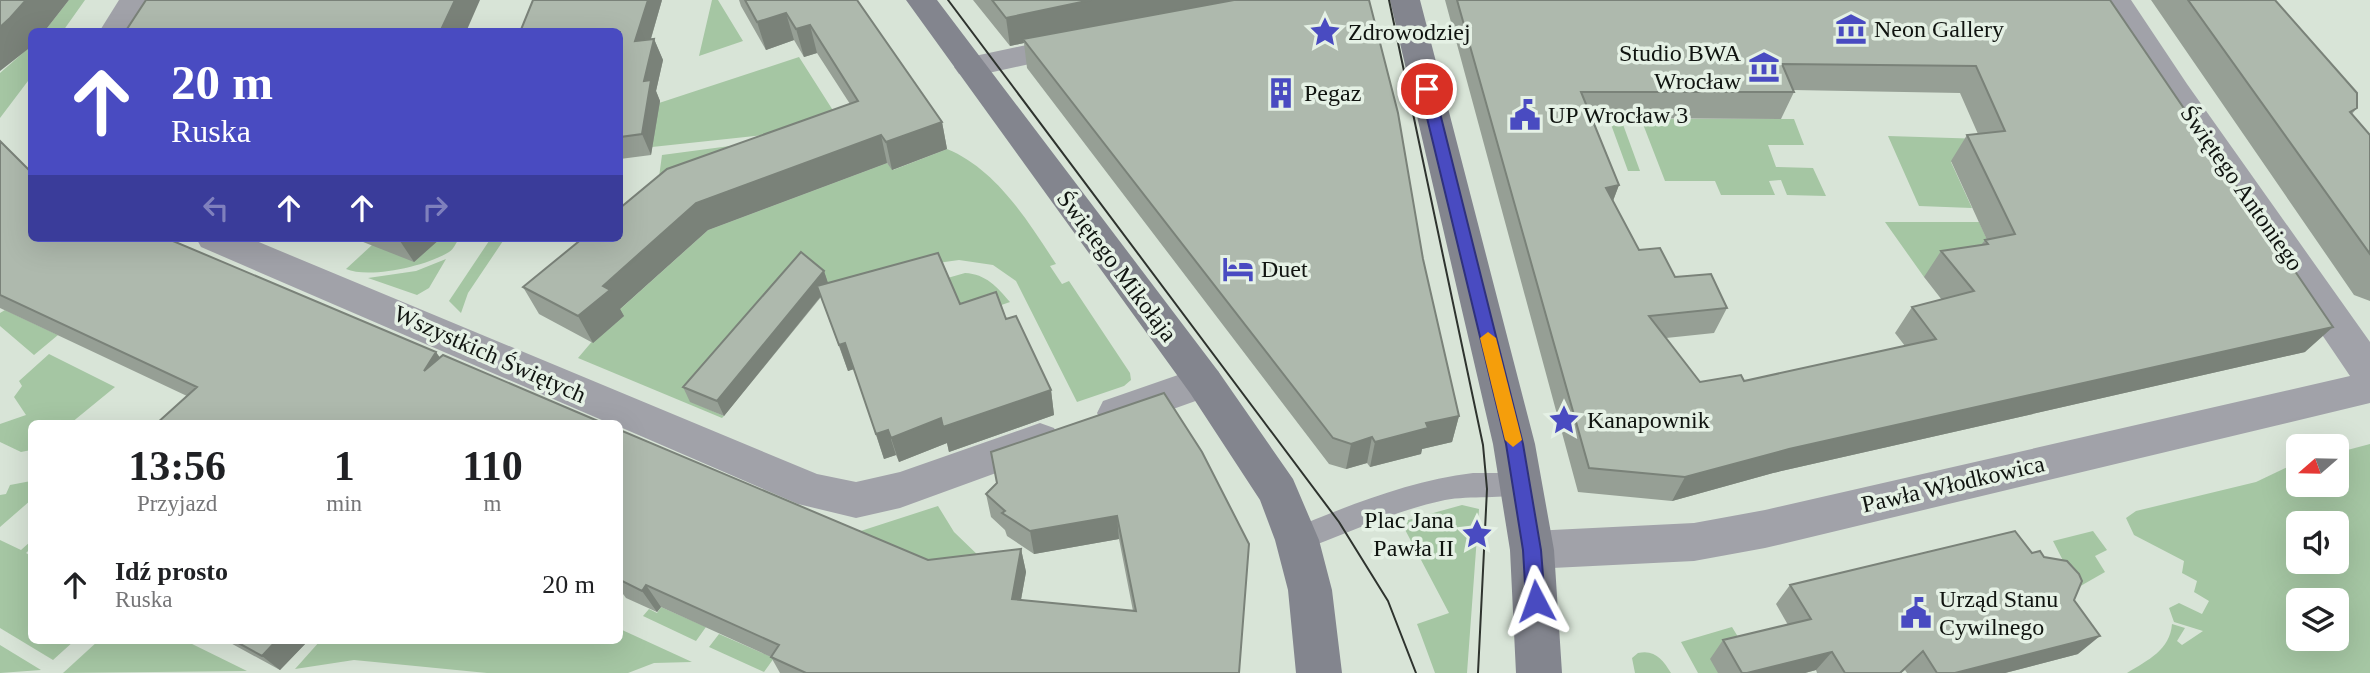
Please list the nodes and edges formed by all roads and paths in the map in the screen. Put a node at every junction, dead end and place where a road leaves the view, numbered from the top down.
1 (134, 0) edge
2 (921, 0) edge
3 (1405, 0) edge
4 (2116, 0) edge
5 (116, 28) edge
6 (1108, 38) edge
7 (970, 67) junction
8 (223, 242) edge
9 (2370, 373) edge
10 (1204, 382) junction
11 (2370, 387) edge
12 (1521, 484) junction
13 (1297, 540) junction
14 (1532, 550) junction
15 (1319, 673) edge
16 (1539, 673) edge

1 - 5 street
2 - 7 main road, Świętego Mikołaja
3 - 12 main road
4 - 9 street, Świętego Antoniego
6 - 7 street
7 - 10 main road, Świętego Mikołaja
8 - 10 street, Wszystkich Świętych
10 - 13 main road, Świętego Mikołaja
11 - 14 street, Pawła Włodkowica
12 - 13 lane
12 - 14 main road
13 - 15 main road
14 - 16 main road

